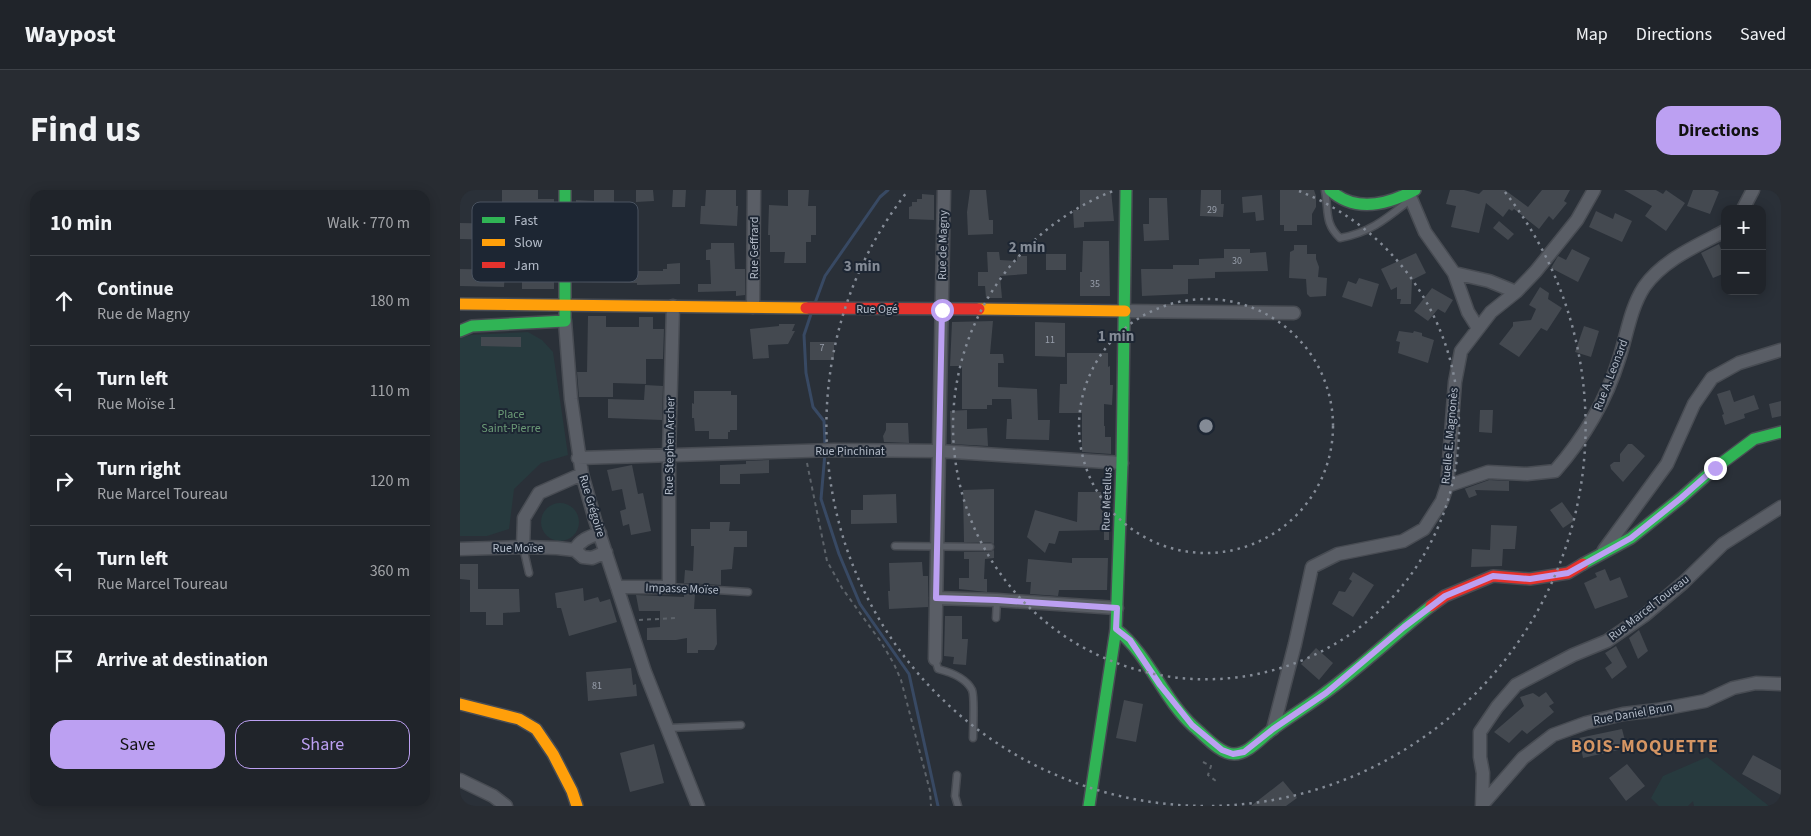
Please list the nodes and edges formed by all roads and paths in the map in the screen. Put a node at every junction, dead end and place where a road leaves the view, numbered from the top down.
1 (754, 190) edge
2 (944, 190) edge
3 (1126, 190) edge
4 (1325, 190) edge
5 (1330, 190) edge
6 (1594, 190) edge
7 (1754, 190) edge
8 (1412, 194) edge
9 (1745, 205) edge
10 (1721, 233) edge
11 (1454, 273) junction
12 (565, 282) edge
13 (1516, 292) junction
14 (460, 304) edge
15 (565, 304) junction
16 (673, 306) junction
17 (754, 307) junction
18 (942, 310) junction
19 (1125, 312) junction
20 (1294, 313) dead end
21 (566, 321) junction
22 (1478, 328) junction
23 (460, 331) edge
24 (1781, 350) edge
25 (1781, 432) edge
26 (809, 451) junction
27 (939, 451) junction
28 (669, 455) junction
29 (578, 458) junction
30 (1122, 462) junction
31 (582, 474) junction
32 (1447, 486) junction
33 (1781, 506) edge
34 (600, 533) junction
35 (895, 546) dead end
36 (937, 546) junction
37 (523, 547) junction
38 (990, 547) dead end
39 (460, 549) edge
40 (575, 550) junction
41 (606, 552) junction
42 (1601, 554) junction
43 (529, 573) dead end
44 (617, 587) junction
45 (669, 588) junction
46 (748, 592) dead end
47 (936, 598) junction
48 (997, 600) junction
49 (1117, 608) junction
50 (676, 618) dead end
51 (996, 618) dead end
52 (630, 622) junction
53 (1116, 629) junction
54 (935, 659) joint
55 (1781, 684) edge
56 (460, 704) edge
57 (741, 725) dead end
58 (666, 728) junction
59 (1273, 729) junction
60 (973, 738) dead end
61 (1203, 762) dead end
62 (957, 775) dead end
63 (460, 780) edge
64 (1216, 781) dead end
65 (506, 806) edge
66 (577, 806) edge
67 (698, 806) edge
68 (931, 806) edge
69 (958, 806) edge
70 (1089, 806) edge
71 (1482, 806) edge

1 - 17 street, Rue Geffrard
2 - 18 street, Rue de Magny
3 - 19 street, Rue Metellus
4 - 8 lane
5 - 8 street
6 - 13 street, Ruelle E. Magnonès
7 - 9 street
8 - 11 street
10 - 32 street, Rue A. Leonard
11 - 13 street
11 - 22 street
12 - 15 street, Rue Grégoire
13 - 22 street, Ruelle E. Magnonès
14 - 15 street, Rue Ogé
15 - 16 street, Rue Ogé
15 - 21 street, Rue Grégoire
16 - 17 street, Rue Ogé
16 - 28 street, Rue Stephen Archer
17 - 18 street, Rue Ogé
18 - 19 street, Rue Ogé
18 - 27 street, Rue de Magny
19 - 20 street, Rue Ogé
19 - 30 street, Rue Metellus
21 - 23 street
21 - 29 street, Rue Grégoire
22 - 32 street, Ruelle E. Magnonès
24 - 42 street
25 - 42 street
26 - 27 street, Rue Pinchinat
26 - 28 street, Rue Pinchinat
26 - 68 path
27 - 30 street, Rue Pinchinat
27 - 36 street, Rue de Magny
28 - 29 street, Rue Pinchinat
28 - 45 street, Rue Stephen Archer
29 - 31 street, Rue Grégoire
30 - 49 street, Rue Metellus
31 - 34 street, Rue Grégoire
31 - 37 street
32 - 59 street, Ruelle E. Magnonès
33 - 71 street, Rue Marcel Toureau
34 - 40 street
34 - 41 street, Rue Grégoire
35 - 36 lane
36 - 38 lane
36 - 47 street, Rue de Magny
37 - 39 street, Rue Moïse
37 - 40 street, Rue Moïse
37 - 43 lane
40 - 41 street, Rue Moïse
41 - 44 street, Rue Grégoire
42 - 59 street
44 - 45 street, Impasse Moïse
44 - 52 street, Rue Grégoire
45 - 46 lane, Impasse Moïse
47 - 48 street
47 - 54 street, Rue de Magny
48 - 49 street
48 - 51 lane
49 - 53 street, Rue Metellus
50 - 52 path
52 - 58 street, Rue Grégoire
53 - 59 street
53 - 70 street, Rue Metellus
54 - 60 lane
55 - 71 street, Rue Daniel Brun
56 - 66 street
57 - 58 lane
58 - 67 street, Rue Grégoire
61 - 64 path
62 - 69 lane
63 - 65 street

